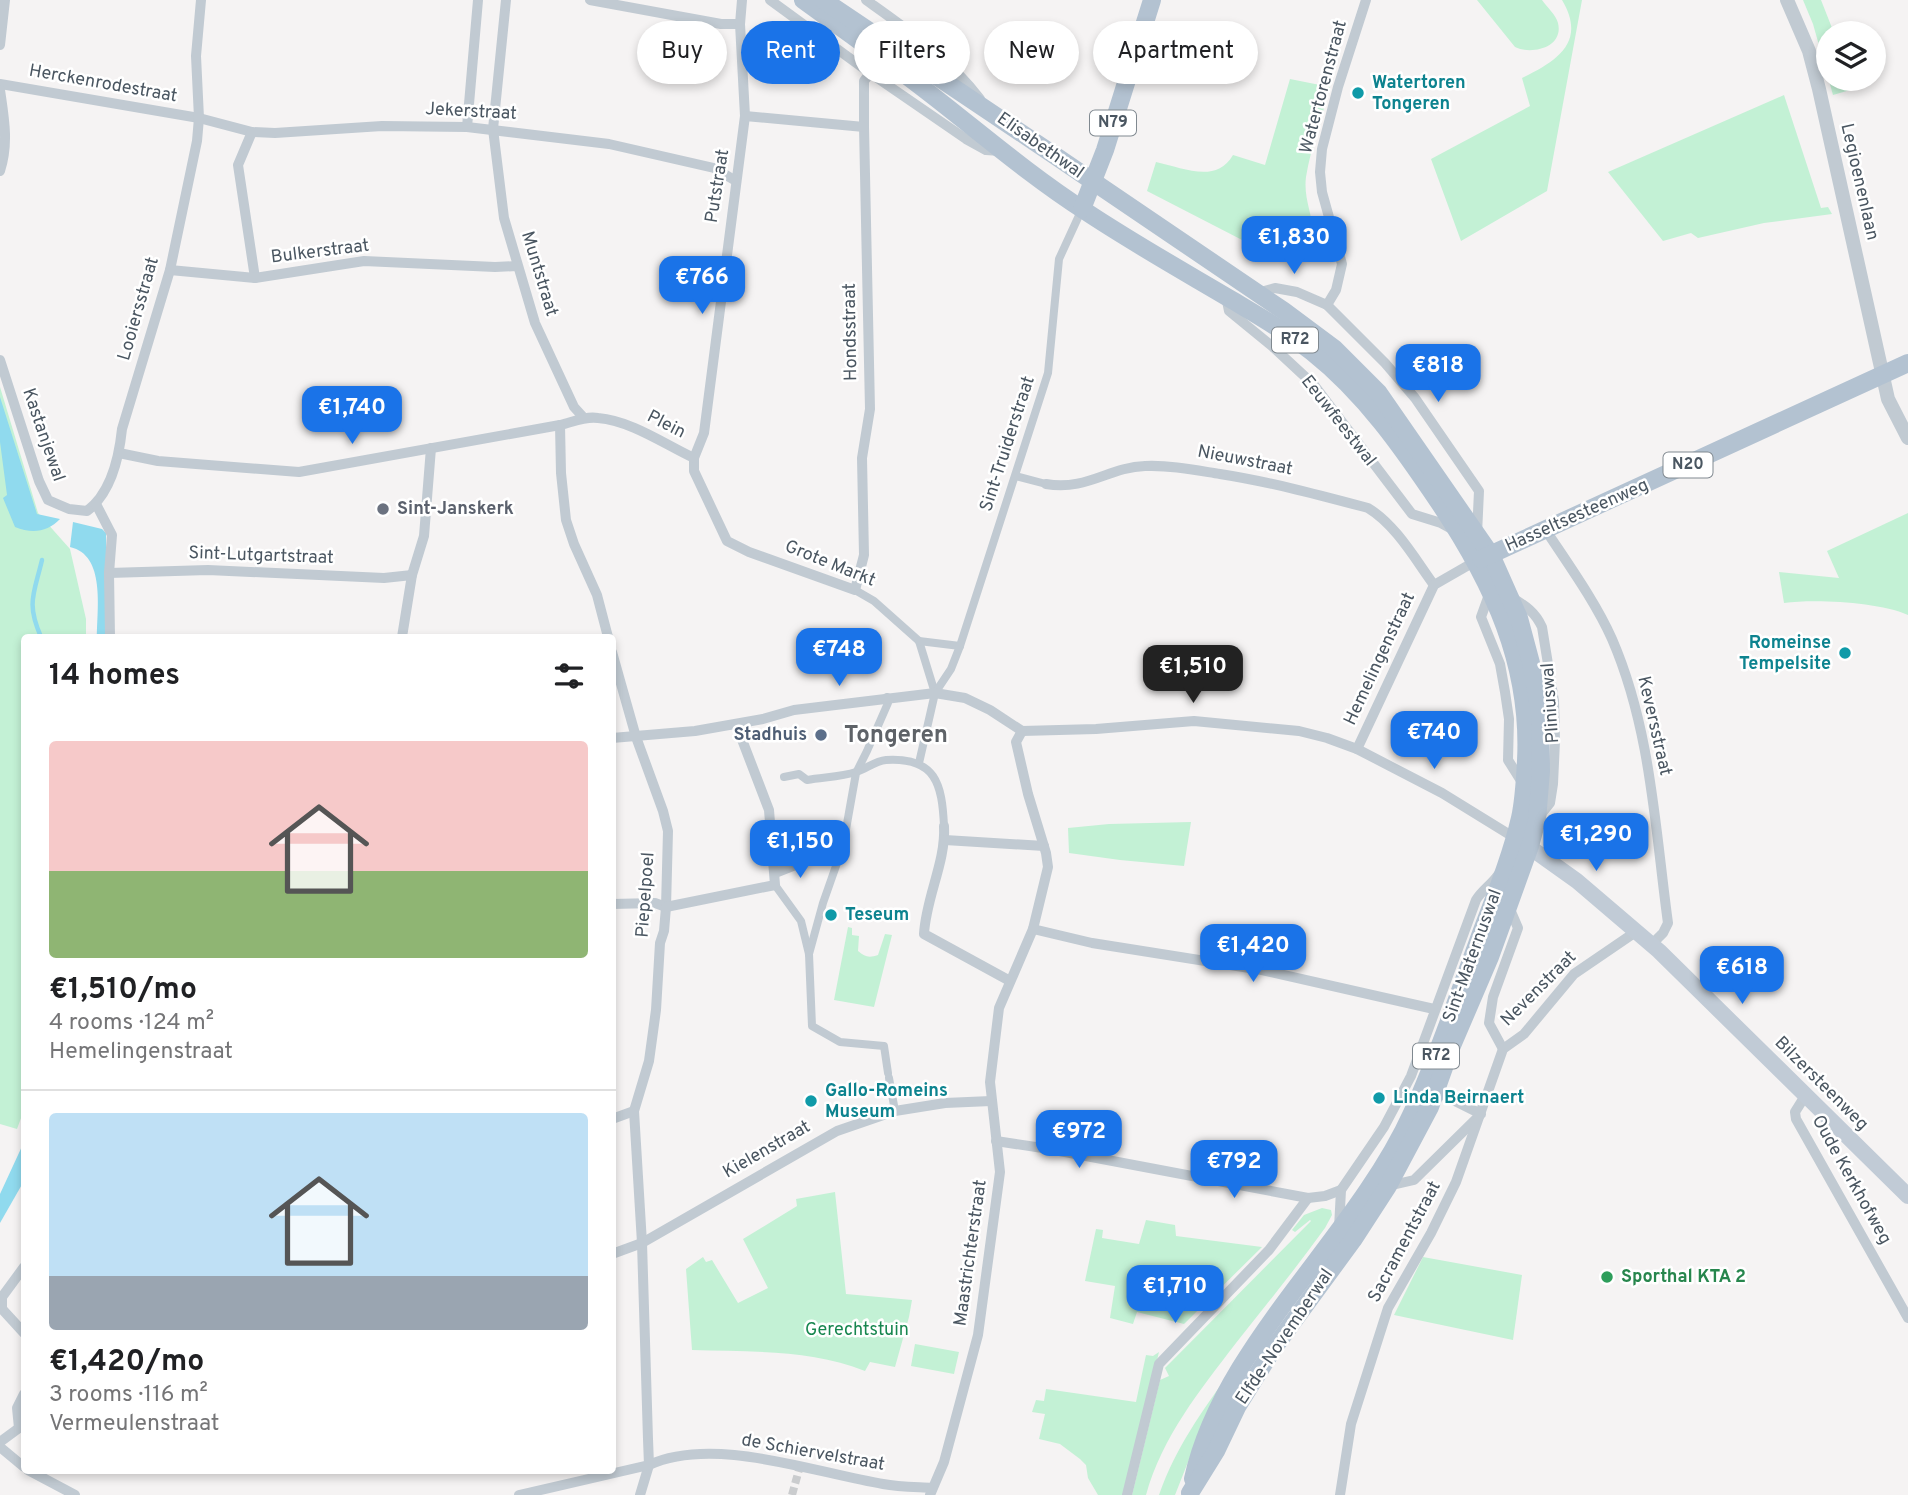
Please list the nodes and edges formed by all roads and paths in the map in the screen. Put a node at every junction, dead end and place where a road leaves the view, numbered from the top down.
1 (5, 0) edge
2 (201, 0) edge
3 (478, 0) edge
4 (506, 0) edge
5 (590, 0) edge
6 (741, 0) edge
7 (770, 0) edge
8 (803, 0) edge
9 (822, 0) edge
10 (866, 0) edge
11 (1152, 0) edge
12 (1366, 0) edge
13 (1787, 0) edge
14 (740, 24) junction
15 (0, 45) edge
16 (854, 61) edge
17 (0, 84) edge
18 (864, 84) edge
19 (886, 84) edge
20 (0, 90) edge
21 (988, 110) junction
22 (745, 116) junction
23 (199, 118) junction
24 (467, 127) junction
25 (864, 127) junction
26 (493, 128) junction
27 (251, 132) junction
28 (1006, 152) junction
29 (0, 171) edge
30 (736, 181) junction
31 (1092, 182) junction
32 (1082, 209) junction
33 (517, 266) junction
34 (170, 270) junction
35 (255, 278) junction
36 (1256, 293) junction
37 (1226, 296) junction
38 (1327, 305) junction
39 (0, 360) edge
40 (1908, 363) edge
41 (1883, 375) junction
42 (584, 418) junction
43 (561, 425) junction
44 (1908, 438) edge
45 (431, 449) junction
46 (119, 453) junction
47 (694, 458) junction
48 (1016, 477) junction
49 (1046, 484) joint
50 (96, 504) junction
51 (1545, 529) junction
52 (722, 531) joint
53 (1468, 534) junction
54 (1482, 558) junction
55 (109, 573) junction
56 (412, 575) junction
57 (1434, 585) junction
58 (855, 590) junction
59 (110, 634) edge
60 (402, 634) edge
61 (607, 634) edge
62 (919, 641) junction
63 (960, 646) junction
64 (616, 666) edge
65 (935, 693) junction
66 (887, 697) junction
67 (736, 724) junction
68 (1022, 731) junction
69 (636, 737) junction
70 (616, 738) edge
71 (1357, 749) junction
72 (919, 763) junction
73 (856, 773) junction
74 (784, 777) dead end
75 (944, 826) joint
76 (945, 840) junction
77 (1523, 842) junction
78 (843, 846) junction
79 (1044, 846) junction
80 (813, 858) joint
81 (1506, 865) junction
82 (775, 879) junction
83 (616, 904) edge
84 (666, 907) junction
85 (1509, 907) junction
86 (1033, 929) junction
87 (1637, 932) junction
88 (1651, 944) junction
89 (808, 954) junction
90 (1010, 981) junction
91 (1434, 1009) junction
92 (1503, 1049) junction
93 (1430, 1089) junction
94 (1805, 1096) junction
95 (991, 1101) junction
96 (634, 1111) junction
97 (895, 1111) junction
98 (1481, 1114) junction
99 (616, 1118) edge
100 (996, 1141) junction
101 (1388, 1186) junction
102 (1341, 1190) junction
103 (1908, 1196) edge
104 (1308, 1198) junction
105 (1339, 1233) junction
106 (642, 1243) junction
107 (616, 1253) edge
108 (21, 1271) edge
109 (1908, 1318) edge
110 (21, 1330) edge
111 (21, 1400) edge
112 (21, 1423) edge
113 (21, 1428) edge
114 (0, 1442) edge
115 (0, 1447) edge
116 (21, 1465) edge
117 (649, 1465) junction
118 (616, 1473) edge
119 (35, 1474) edge
120 (610, 1474) edge
121 (883, 1490) edge
122 (931, 1492) edge
123 (1190, 1494) edge
124 (75, 1495) edge
125 (519, 1495) edge
126 (640, 1495) edge
127 (1127, 1495) edge
128 (1340, 1495) edge

1 - 15 street
2 - 23 street, Looiersstraat
3 - 24 street
4 - 26 street, Muntstraat
5 - 14 street
6 - 14 street, Putstraat
7 - 16 street, Elisabethwal
8 - 28 main road, Elisabethwal / R72
9 - 21 main road, Elisabethwal / R72
10 - 21 street, Elisabethwal
11 - 31 main road, N79
12 - 38 street, Watertorenstraat
13 - 41 street, Legioenenlaan
14 - 22 street, Putstraat
17 - 23 street, Herckenrodestraat
18 - 25 street, Hondsstraat
19 - 28 street, Elisabethwal
20 - 29 street
21 - 31 main road, Elisabethwal / R72
22 - 25 street
22 - 30 street, Putstraat
23 - 27 street, Jekerstraat
23 - 34 street, Looiersstraat
24 - 26 street, Jekerstraat
24 - 27 street, Jekerstraat
25 - 58 street, Hondsstraat
26 - 30 street, Jekerstraat
26 - 33 street, Muntstraat
27 - 35 street
28 - 32 main road, Elisabethwal / R72
30 - 47 street, Putstraat
31 - 32 main road, N79
31 - 36 main road, Eeuwfeestwal / R72
32 - 37 main road, Eeuwfeestwal / R72
32 - 48 street, Sint-Truiderstraat
33 - 35 street, Bulkerstraat
33 - 42 street, Muntstraat
34 - 35 street, Bulkerstraat
34 - 46 street, Looiersstraat
36 - 38 street, Eeuwfeestwal
36 - 53 main road, Eeuwfeestwal / R72
37 - 53 main road, Eeuwfeestwal / R72
37 - 53 street, Eeuwfeestwal
38 - 53 street, Eeuwfeestwal
39 - 50 street, Kastanjewal
40 - 41 main road, Hasseltsesteenweg / N20
41 - 44 street, Legioenenlaan
41 - 51 main road, Hasseltsesteenweg / N20
42 - 43 street
42 - 47 street, Plein
43 - 45 street
43 - 61 street
45 - 46 street
45 - 56 street
46 - 50 street, Looiersstraat
47 - 52 street, Plein
48 - 49 street, Nieuwstraat
48 - 63 street, Sint-Truiderstraat
49 - 57 street, Nieuwstraat
50 - 55 street
51 - 54 main road, Hasseltsesteenweg / N20
51 - 88 street, Keversstraat
52 - 58 street, Grote Markt
53 - 54 main road, Eeuwfeestwal / R72
54 - 57 street, Hemelingenstraat
54 - 77 main road, Pliniuswal / R72
54 - 77 main road, Pliniuswal / R72
55 - 56 street, Sint-Lutgartstraat
55 - 59 street
56 - 60 street
57 - 71 street, Hemelingenstraat
58 - 62 street, Grote Markt
62 - 63 street
62 - 65 street
63 - 65 street
64 - 69 street, Piepelpoel
65 - 66 street
65 - 68 street
65 - 72 street
66 - 67 street
66 - 73 street
67 - 69 street
67 - 82 street
68 - 71 street, Hemelingenstraat
68 - 79 street, Maastrichterstraat
69 - 70 street
69 - 84 street, Piepelpoel
71 - 77 street
72 - 73 street
72 - 75 street
73 - 74 street
73 - 78 street
75 - 76 street
76 - 79 street
76 - 90 street
77 - 81 main road, Sint-Maternuswal / R72
77 - 85 main road, Sint-Maternuswal / R72
77 - 87 main road, Bilzersteenweg
78 - 80 street
78 - 89 street
79 - 86 street, Maastrichterstraat
80 - 82 street
81 - 91 street, Sint-Maternuswal
81 - 93 main road, Sint-Maternuswal / R72
82 - 84 street
82 - 89 street
83 - 84 street
84 - 96 street, Piepelpoel
85 - 92 street, Sint-Maternuswal
85 - 93 main road, Sint-Maternuswal / R72
86 - 90 street, Maastrichterstraat
86 - 91 street
87 - 88 main road, Bilzersteenweg
87 - 92 street, Nevenstraat
88 - 94 main road, Bilzersteenweg
89 - 97 street
90 - 95 street, Maastrichterstraat
91 - 102 street, Sint-Maternuswal
92 - 98 street, Sacramentstraat
93 - 98 street
93 - 101 main road, Sint-Maternuswal / R72
93 - 105 main road, Sint-Maternuswal / R72
94 - 103 main road, Bilzersteenweg
94 - 109 street, Oude Kerkhofweg
95 - 97 street, Kielenstraat
95 - 100 street, Maastrichterstraat
96 - 99 street
96 - 106 street
97 - 106 street, Kielenstraat
98 - 101 street
98 - 128 street, Sacramentstraat
100 - 104 street
100 - 122 street, Maastrichterstraat
101 - 123 main road, Elfde-Novemberwal / R72
102 - 104 street
102 - 105 street
104 - 127 street
105 - 123 main road, Elfde-Novemberwal / R72
106 - 107 street, Kielenstraat
106 - 117 street
108 - 110 street
111 - 112 street
113 - 114 street
115 - 116 street
117 - 118 street, de Schiervelstraat
117 - 121 street, de Schiervelstraat
117 - 126 street
119 - 124 street
120 - 125 street, de Schiervelstraat
121 - 122 street, de Schiervelstraat

